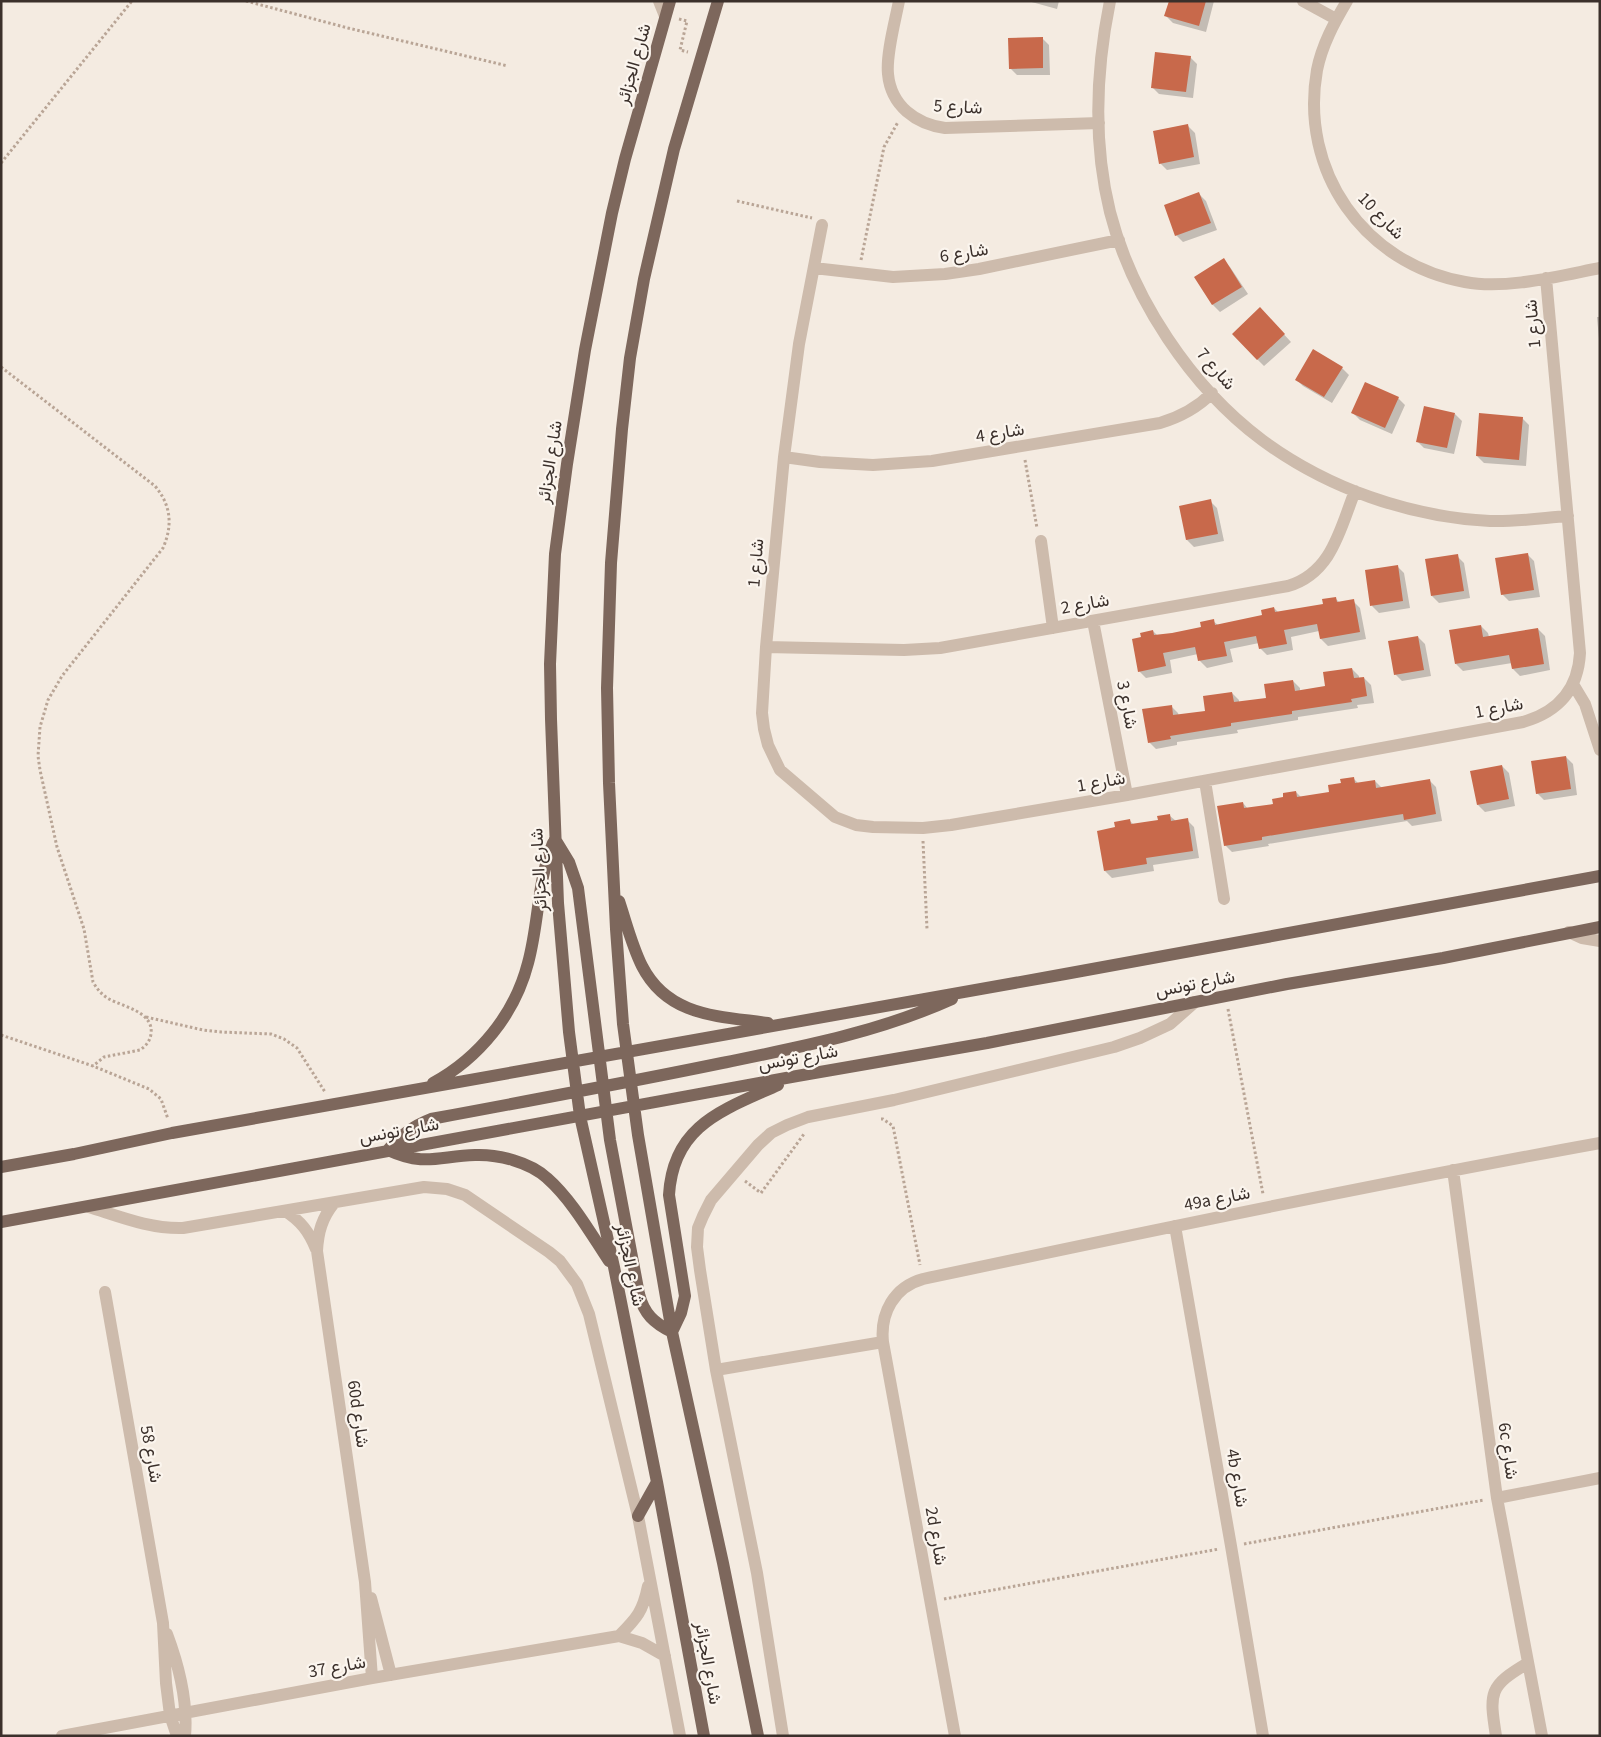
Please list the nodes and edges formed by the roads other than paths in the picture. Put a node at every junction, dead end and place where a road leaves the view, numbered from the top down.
1 (658, 1) edge
2 (670, 1) edge
3 (718, 1) edge
4 (899, 1) edge
5 (1110, 1) edge
6 (1303, 1) edge
7 (1347, 1) edge
8 (665, 16) junction
9 (1336, 19) junction
10 (1099, 123) junction
11 (822, 224) road end
12 (1119, 240) junction
13 (814, 268) junction
14 (1600, 268) edge
15 (1546, 278) junction
16 (1212, 393) junction
17 (784, 457) junction
18 (1355, 491) junction
19 (1568, 516) junction
20 (1039, 536) road end
21 (1093, 621) junction
22 (1053, 628) junction
23 (766, 647) junction
24 (1573, 684) junction
25 (1600, 750) edge
26 (1205, 781) junction
27 (1128, 795) junction
28 (555, 839) junction
29 (1600, 876) edge
30 (615, 889) junction
31 (1224, 899) dead end
32 (1600, 927) edge
33 (1569, 932) junction
34 (1600, 941) edge
35 (970, 991) junction
36 (1196, 1002) junction
37 (780, 1024) junction
38 (626, 1052) junction
39 (600, 1057) junction
40 (573, 1062) junction
41 (797, 1076) junction
42 (630, 1081) junction
43 (603, 1086) junction
44 (424, 1088) junction
45 (577, 1092) junction
46 (634, 1106) junction
47 (606, 1112) junction
48 (580, 1116) junction
49 (1600, 1143) edge
50 (388, 1150) junction
51 (1, 1167) edge
52 (1453, 1170) junction
53 (334, 1203) junction
54 (90, 1206) junction
55 (285, 1211) junction
56 (1, 1222) edge
57 (1175, 1226) junction
58 (317, 1251) junction
59 (614, 1267) junction
60 (105, 1292) dead end
61 (672, 1332) junction
62 (883, 1342) junction
63 (716, 1370) junction
64 (1600, 1478) edge
65 (657, 1482) junction
66 (1497, 1498) junction
67 (638, 1516) junction
68 (650, 1578) junction
69 (365, 1582) junction
70 (163, 1622) junction
71 (619, 1636) junction
72 (665, 1656) junction
73 (1528, 1663) junction
74 (391, 1675) junction
75 (372, 1678) junction
76 (186, 1712) junction
77 (170, 1715) junction
78 (62, 1736) edge
79 (177, 1736) edge
80 (185, 1736) edge
81 (680, 1736) edge
82 (704, 1736) edge
83 (758, 1736) edge
84 (783, 1736) edge
85 (955, 1736) edge
86 (1262, 1736) edge
87 (1496, 1736) edge
88 (1542, 1736) edge

1 - 8 street
2 - 8 main road, شارع الجزائر
3 - 30 main road, شارع الجزائر
4 - 10 street, شارع 5
5 - 10 street, شارع 7
6 - 9 street
7 - 9 street, شارع 10
8 - 28 main road, شارع الجزائر
9 - 15 street, شارع 10
10 - 12 street, شارع 7
11 - 13 street, شارع 1
12 - 13 street, شارع 6
12 - 16 street, شارع 7
13 - 17 street, شارع 1
14 - 15 street, شارع 10
15 - 19 street, شارع 1
16 - 17 street, شارع 4
16 - 18 street, شارع 7
17 - 23 street, شارع 1
18 - 19 street, شارع 7
18 - 21 street, شارع 2
19 - 24 street, شارع 1
20 - 22 street
21 - 22 street, شارع 2
21 - 27 street, شارع 3
22 - 23 street, شارع 2
23 - 27 street, شارع 1
24 - 25 street
24 - 26 street, شارع 1
26 - 27 street, شارع 1
26 - 31 street
28 - 39 main road
28 - 40 main road, شارع الجزائر
28 - 44 main road
29 - 35 main road, شارع تونس
30 - 37 main road
30 - 38 main road, شارع الجزائر
32 - 33 main road, شارع تونس
33 - 34 street
33 - 36 main road, شارع تونس
35 - 37 main road, شارع تونس
35 - 42 main road
36 - 41 main road, شارع تونس
36 - 63 street
37 - 38 main road, شارع تونس
38 - 39 main road, شارع تونس
38 - 42 main road, شارع الجزائر
39 - 40 main road, شارع تونس
39 - 43 main road
40 - 44 main road, شارع تونس
40 - 45 main road, شارع الجزائر
41 - 46 main road, شارع تونس
41 - 61 main road
42 - 43 main road
42 - 46 main road, شارع الجزائر
43 - 45 main road
43 - 47 main road
44 - 51 main road, شارع تونس
45 - 48 main road, شارع الجزائر
45 - 50 main road
46 - 47 main road, شارع تونس
46 - 61 main road, شارع الجزائر
47 - 48 main road, شارع تونس
47 - 61 main road
48 - 50 main road, شارع تونس
48 - 59 main road, شارع الجزائر
49 - 52 street, 49a شارع
50 - 54 main road, شارع تونس
50 - 59 main road
52 - 57 street, 49a شارع
52 - 66 street, 6c شارع
53 - 55 street
53 - 58 street, 60d شارع
53 - 67 street
54 - 55 street
54 - 56 main road, شارع تونس
55 - 58 street, 60d شارع
57 - 62 street, 49a شارع
57 - 86 street, 4b شارع
58 - 69 street, 60d شارع
59 - 65 main road, شارع الجزائر
60 - 70 street, شارع 58
61 - 83 main road, شارع الجزائر
62 - 63 street
62 - 85 street, 2d شارع
63 - 84 street
64 - 66 street
65 - 67 main road
65 - 82 main road, شارع الجزائر
66 - 73 street, 6c شارع
67 - 68 street
68 - 71 street
68 - 72 street
69 - 74 street, 60d شارع
69 - 75 street, 60d شارع
70 - 76 street, شارع 58
70 - 77 street, شارع 58
71 - 72 street, شارع 37
71 - 74 street, شارع 37
72 - 81 street
73 - 87 street
73 - 88 street, 6c شارع
74 - 75 street, شارع 37
75 - 76 street, شارع 37
76 - 77 street, شارع 37
76 - 80 street, شارع 58
77 - 78 street, شارع 37
77 - 79 street, شارع 58

